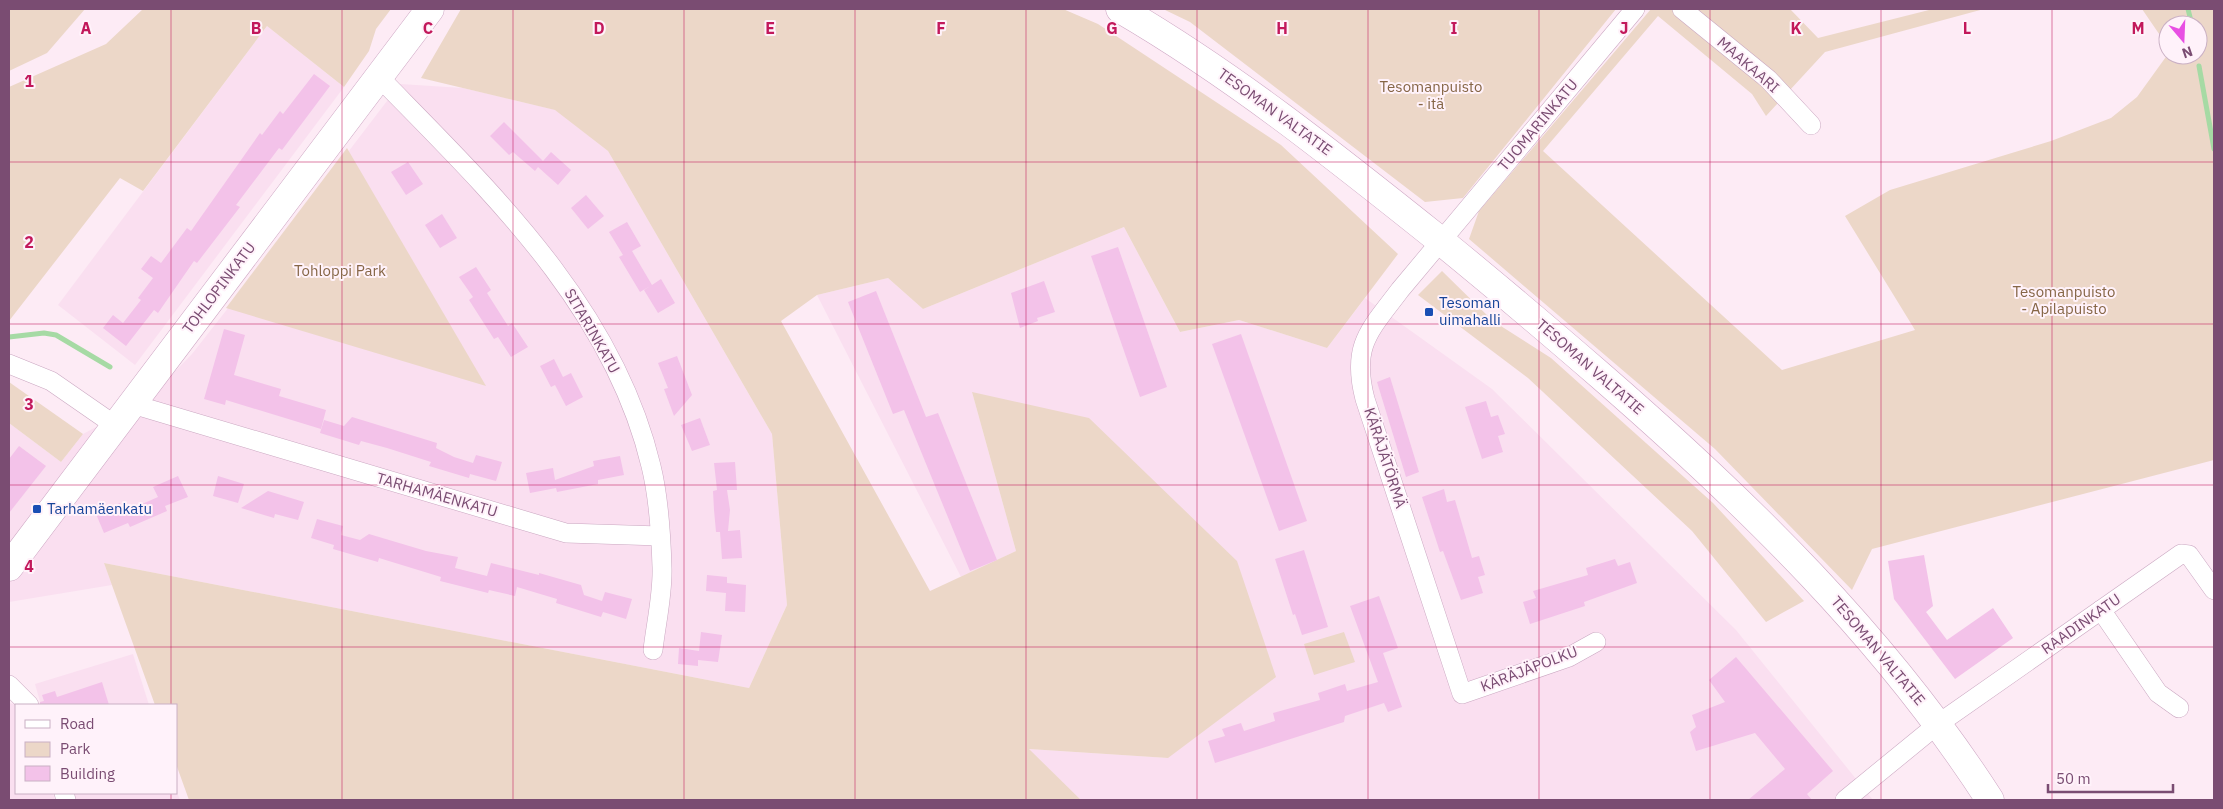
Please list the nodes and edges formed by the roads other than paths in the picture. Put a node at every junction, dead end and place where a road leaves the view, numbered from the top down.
1 (430, 9) edge
2 (1120, 9) edge
3 (1635, 9) edge
4 (1682, 9) edge
5 (379, 77) junction
6 (1810, 125) dead end
7 (1440, 241) junction
8 (9, 364) edge
9 (132, 404) junction
10 (116, 426) junction
11 (660, 536) junction
12 (9, 567) edge
13 (2214, 590) edge
14 (2100, 610) junction
15 (1596, 642) dead end
16 (653, 650) dead end
17 (9, 686) edge
18 (1462, 694) joint
19 (28, 704) edge
20 (2179, 708) dead end
21 (1938, 724) junction
22 (1846, 800) edge
23 (1990, 800) edge

1 - 5 main road, TOHLOPINKATU
2 - 7 main road, TESOMAN VALTATIE
3 - 7 street, TUOMARINKATU
4 - 6 street, MAAKAARI
5 - 9 main road, TOHLOPINKATU
5 - 11 street, SITARINKATU
7 - 18 street, KÄRÄJÄTÖRMÄ
7 - 21 main road, TESOMAN VALTATIE
8 - 10 street
9 - 10 main road, TOHLOPINKATU
9 - 11 street, TARHAMÄENKATU
10 - 12 main road, TOHLOPINKATU
11 - 16 street, SITARINKATU
13 - 14 street, RAADINKATU
14 - 20 street
14 - 21 street, RAADINKATU
15 - 18 street, KÄRÄJÄPOLKU
17 - 19 street
21 - 22 street, RAADINKATU
21 - 23 main road, TESOMAN VALTATIE

